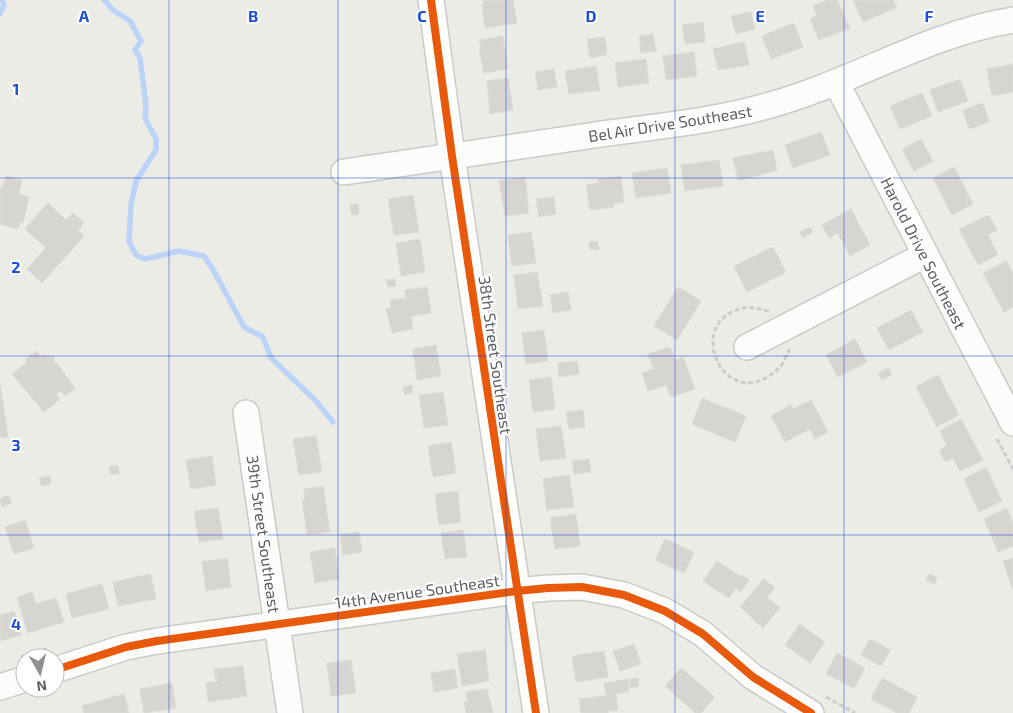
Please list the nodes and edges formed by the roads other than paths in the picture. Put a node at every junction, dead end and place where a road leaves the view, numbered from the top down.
1 (431, 0) edge
2 (1013, 20) edge
3 (836, 82) junction
4 (452, 156) junction
5 (344, 172) dead end
6 (925, 255) junction
7 (747, 347) dead end
8 (246, 414) dead end
9 (1013, 422) edge
10 (518, 591) junction
11 (277, 625) junction
12 (65, 675) edge
13 (0, 687) edge
14 (15, 688) edge
15 (290, 713) edge
16 (536, 713) edge
17 (811, 713) edge

1 - 4 street, 38th Street Southeast
2 - 3 street, Bel Air Drive Southeast
3 - 4 street, Bel Air Drive Southeast
3 - 6 street, Harold Drive Southeast
4 - 5 street, Bel Air Drive Southeast
4 - 10 street, 38th Street Southeast
6 - 7 street
6 - 9 street, Harold Drive Southeast
8 - 11 street, 39th Street Southeast
10 - 11 street, 14th Avenue Southeast
10 - 16 street, 38th Street Southeast
10 - 17 street, 14th Avenue Southeast
11 - 12 street, 14th Avenue Southeast
11 - 15 street, 39th Street Southeast
13 - 14 street

